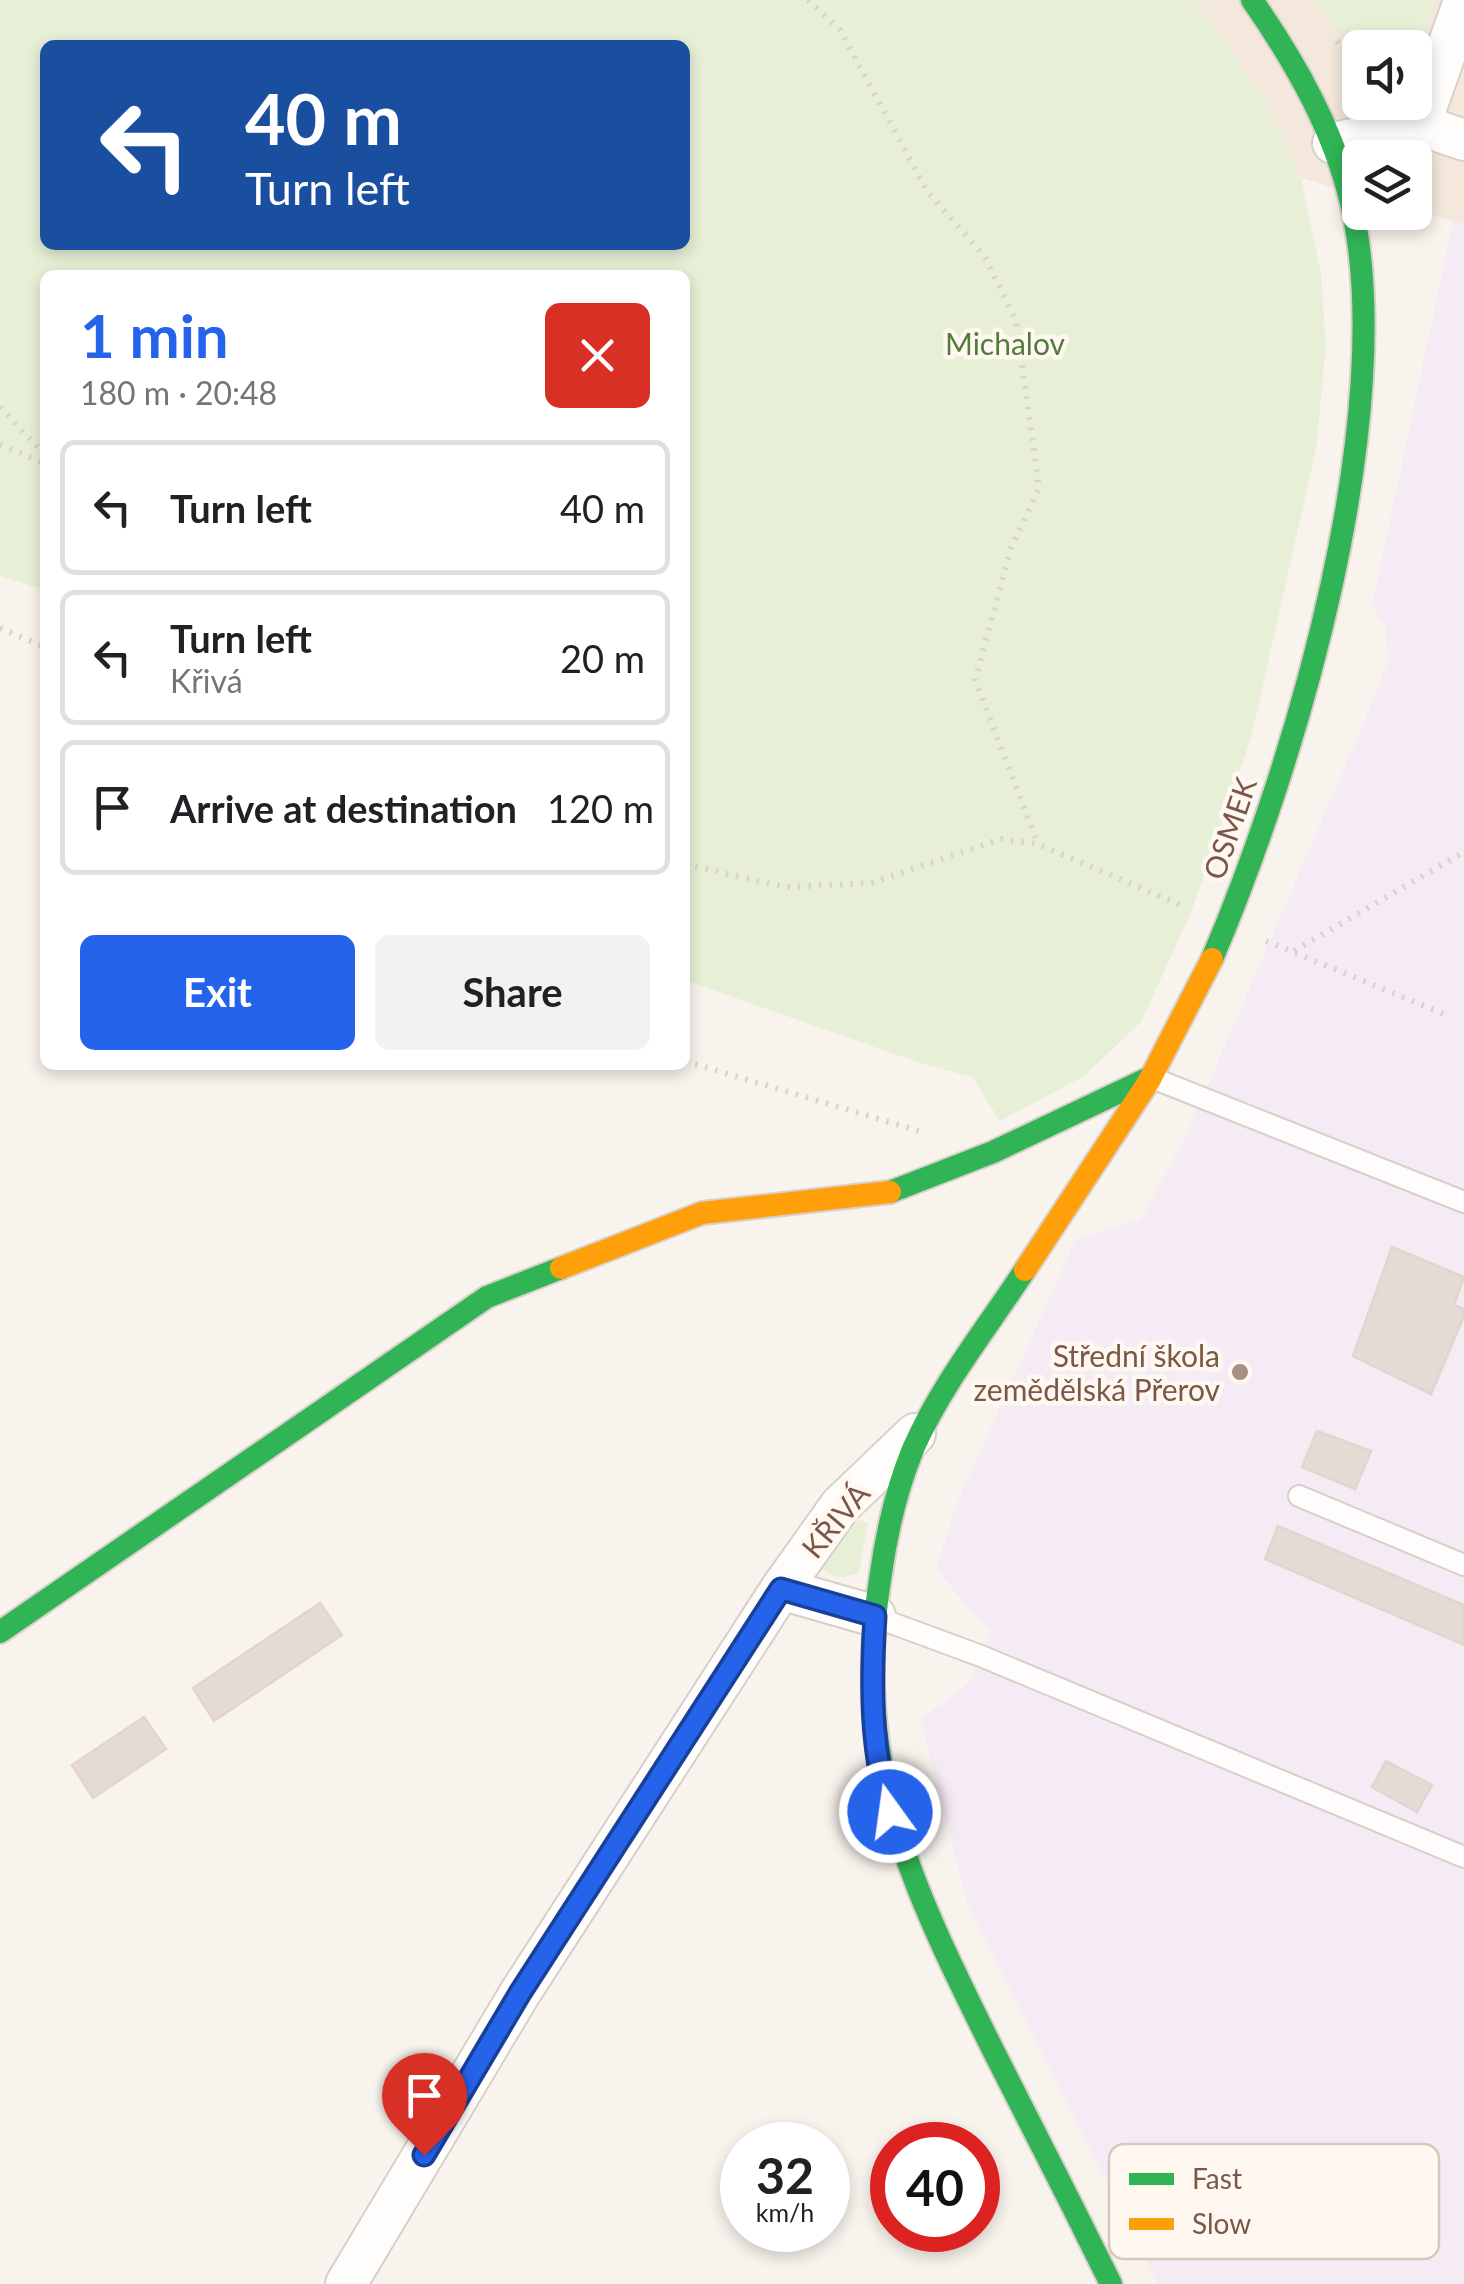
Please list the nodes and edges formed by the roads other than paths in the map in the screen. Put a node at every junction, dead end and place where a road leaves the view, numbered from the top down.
1 (1252, 0) edge
2 (1464, 2) edge
3 (1420, 126) junction
4 (1464, 140) edge
5 (1334, 143) junction
6 (1151, 1078) junction
7 (1464, 1202) edge
8 (923, 1426) junction
9 (1299, 1496) dead end
10 (1464, 1565) edge
11 (781, 1589) junction
12 (875, 1616) junction
13 (0, 1632) edge
14 (1464, 1857) edge
15 (346, 2284) edge
16 (1111, 2284) edge

1 - 5 street, OSMEK
2 - 3 street
3 - 4 street
3 - 5 street
5 - 6 street, OSMEK
6 - 7 lane
6 - 8 street, OSMEK
6 - 13 street
8 - 11 street, KŘIVÁ
8 - 12 street, OSMEK
9 - 10 lane
11 - 12 street
11 - 15 street, KŘIVÁ
12 - 14 lane
12 - 16 street, OSMEK

